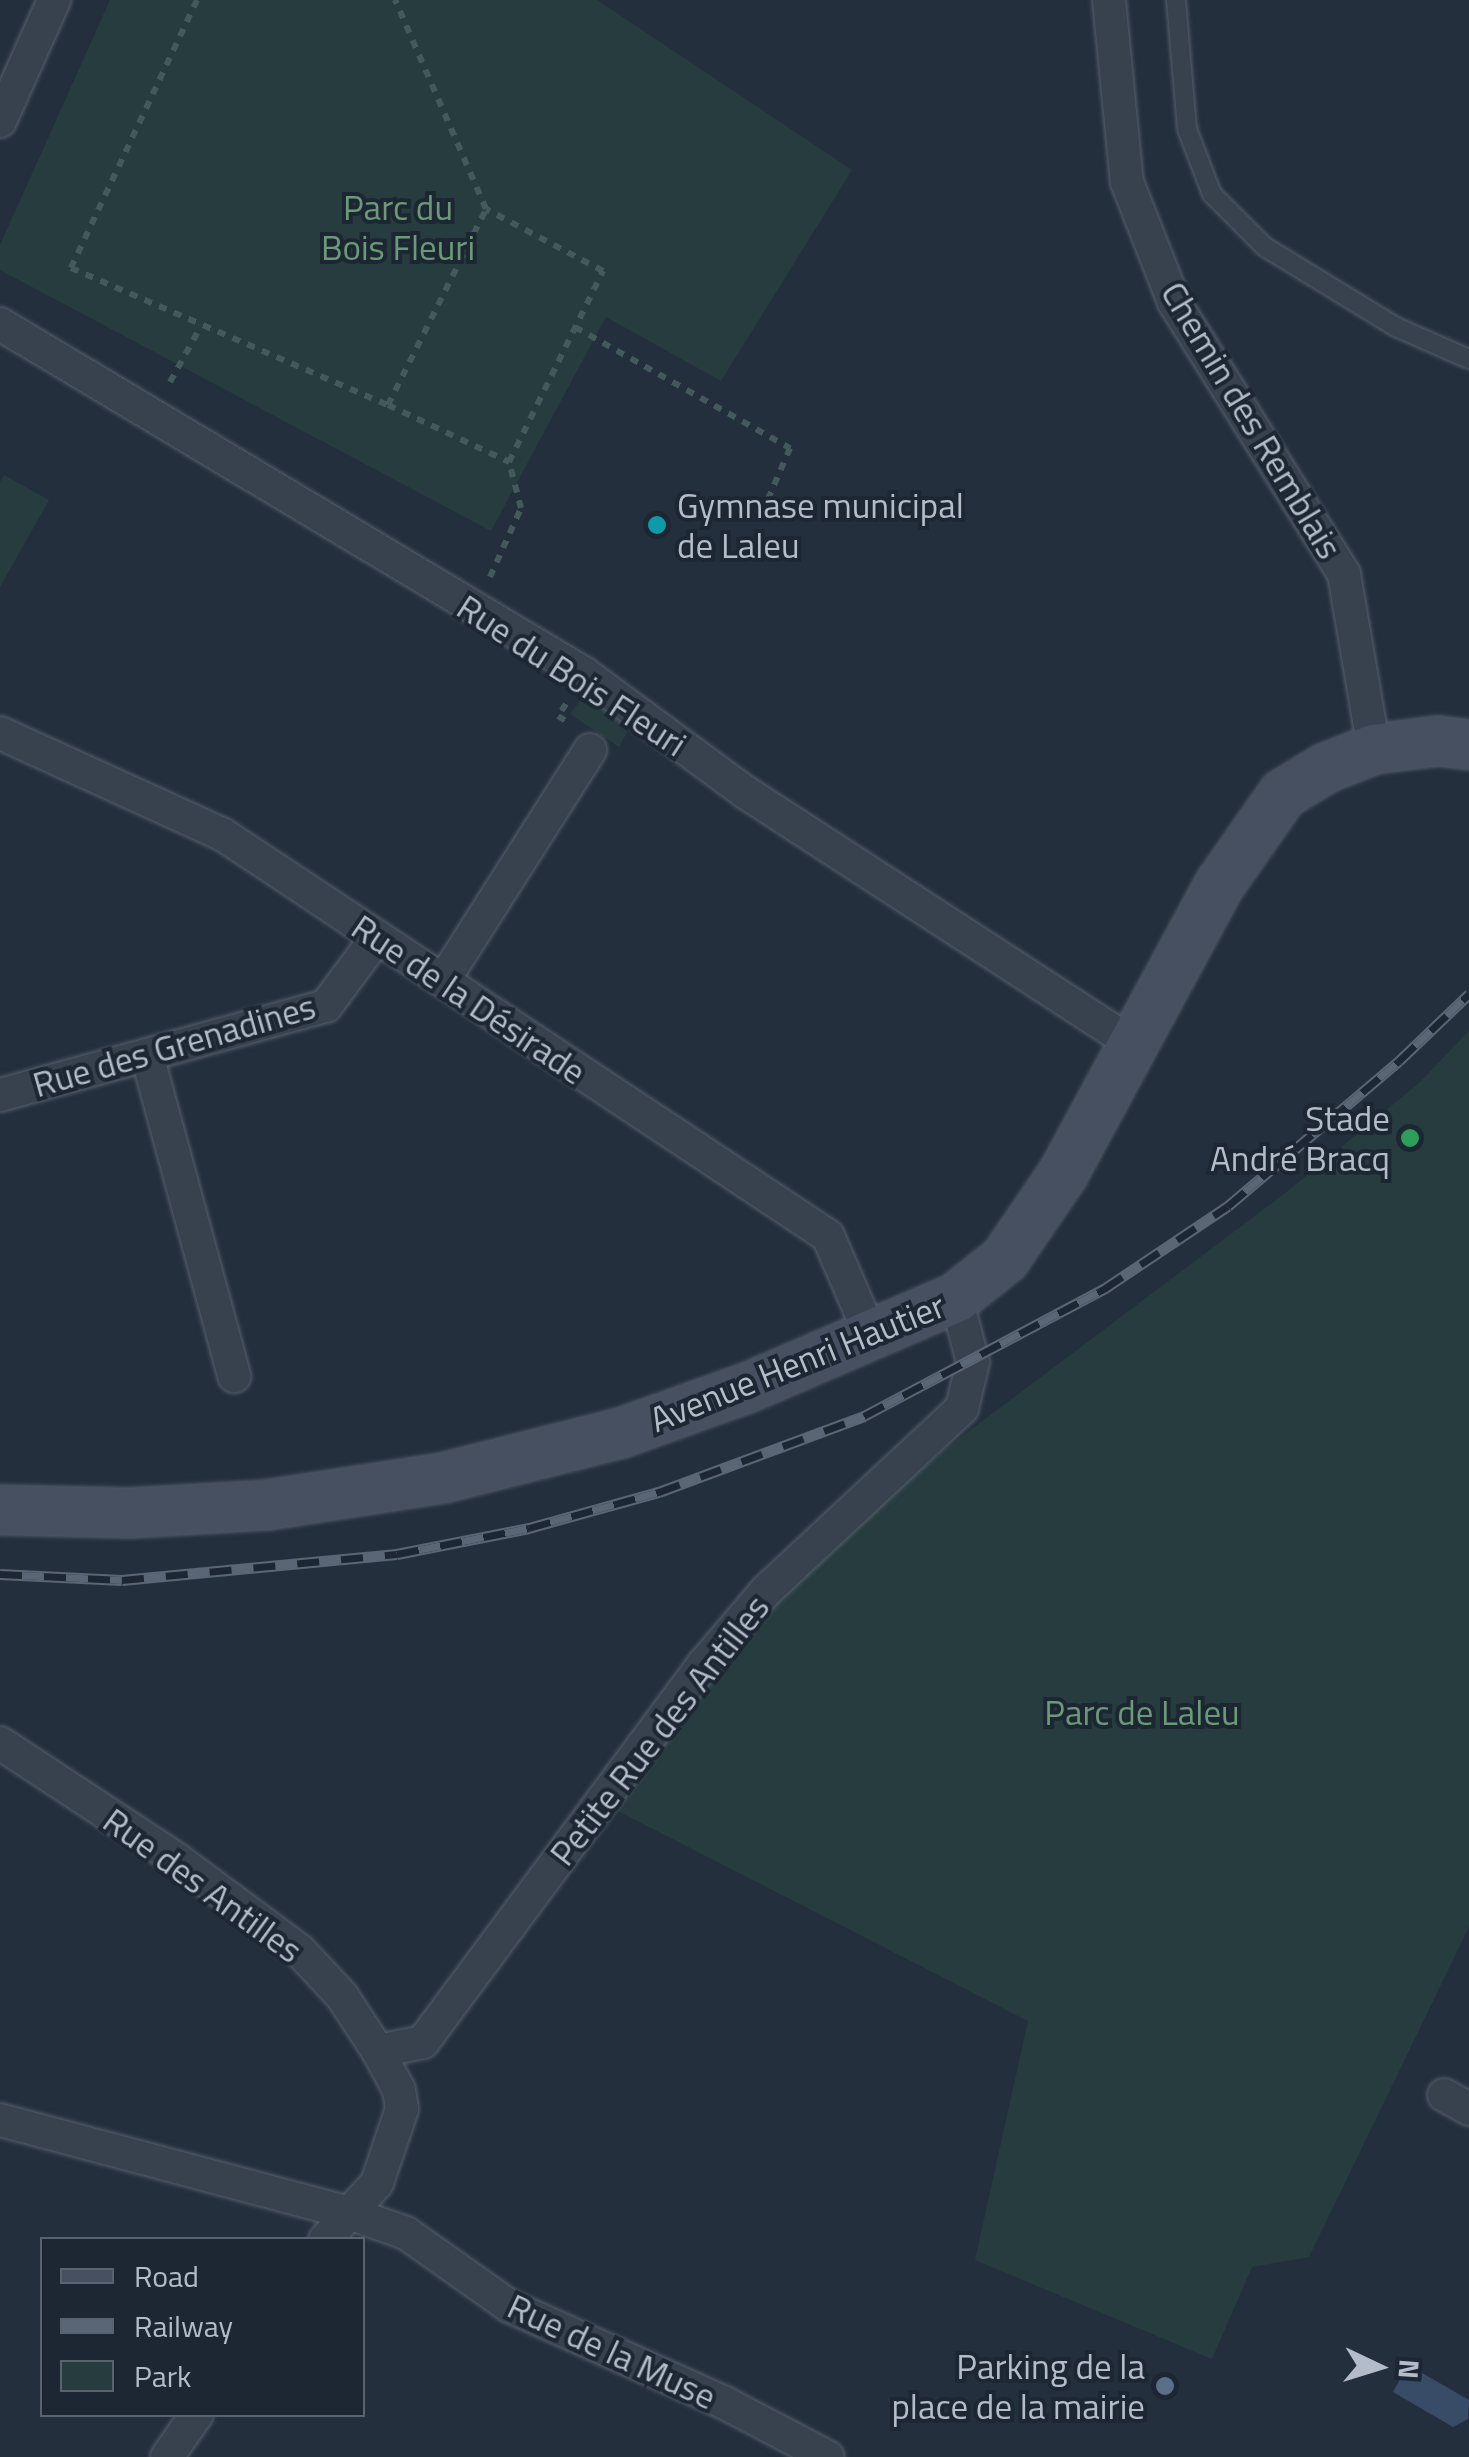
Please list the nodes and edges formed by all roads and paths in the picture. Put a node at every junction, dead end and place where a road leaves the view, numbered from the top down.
1 (54, 0) edge
2 (196, 0) edge
3 (395, 0) edge
4 (1109, 0) edge
5 (1176, 0) edge
6 (0, 120) edge
7 (486, 210) junction
8 (0, 324) edge
9 (201, 326) junction
10 (576, 327) junction
11 (1469, 359) edge
12 (388, 405) junction
13 (152, 415) junction
14 (509, 462) junction
15 (762, 513) dead end
16 (475, 610) junction
17 (0, 733) edge
18 (1469, 745) edge
19 (1374, 749) junction
20 (590, 750) dead end
21 (377, 937) junction
22 (443, 981) junction
23 (1133, 1044) junction
24 (147, 1055) junction
25 (0, 1095) edge
26 (956, 1298) junction
27 (872, 1338) junction
28 (234, 1376) dead end
29 (0, 1510) edge
30 (0, 1743) edge
31 (378, 2052) junction
32 (0, 2120) edge
33 (346, 2212) junction
34 (326, 2237) edge
35 (195, 2417) edge
36 (167, 2457) edge
37 (828, 2457) edge

1 - 6 street
2 - 9 path
3 - 7 path
4 - 19 street, Chemin des Remblais
5 - 11 lane
7 - 10 path
7 - 12 path
8 - 13 street, Rue du Bois Fleuri
9 - 12 path
9 - 13 path
10 - 14 path
10 - 15 path
12 - 14 path
13 - 16 street, Rue du Bois Fleuri
14 - 16 path
16 - 23 street, Rue du Bois Fleuri
17 - 21 street, Rue de la Désirade
18 - 19 street
19 - 23 street, Avenue Henri Hautier
20 - 22 street
21 - 22 street, Rue de la Désirade
21 - 24 street, Rue des Grenadines
22 - 27 street, Rue de la Désirade
23 - 26 street, Avenue Henri Hautier
24 - 25 street, Rue des Grenadines
24 - 28 street
26 - 27 street, Avenue Henri Hautier
26 - 31 street, Petite Rue des Antilles
27 - 29 street, Avenue Henri Hautier
30 - 31 street, Rue des Antilles
31 - 33 street, Rue des Antilles
32 - 33 street, Rue de la Muse
33 - 34 street, Rue des Antilles
33 - 37 street, Rue de la Muse
35 - 36 street

